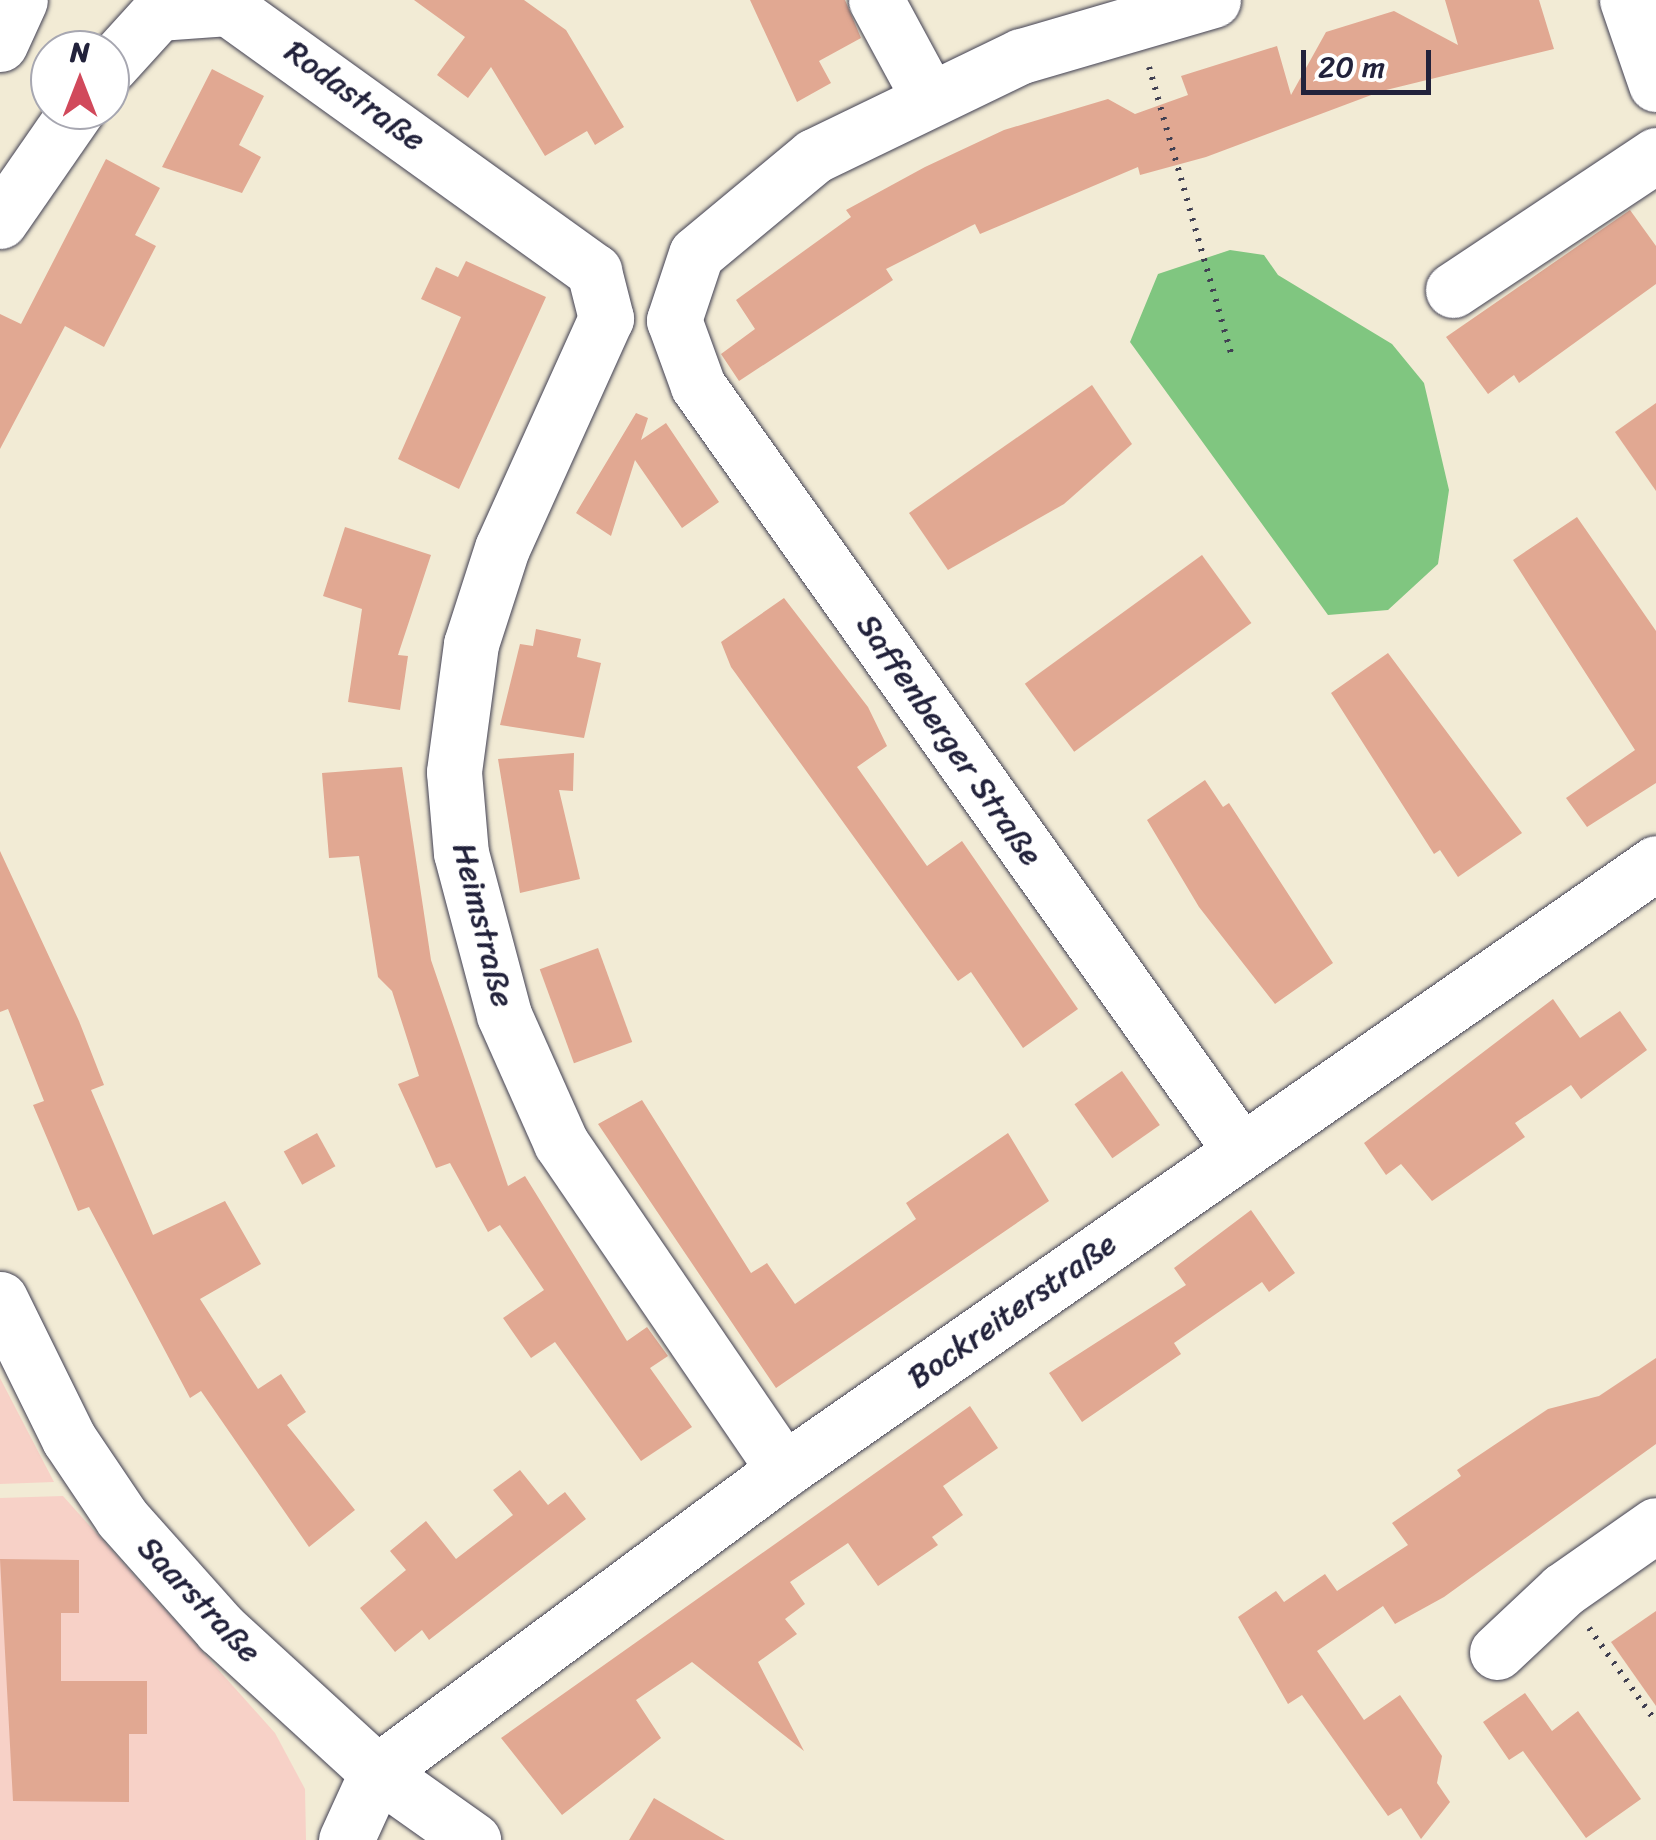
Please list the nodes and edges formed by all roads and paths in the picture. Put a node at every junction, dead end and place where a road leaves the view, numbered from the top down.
1 (20, 0) edge
2 (876, 0) edge
3 (1214, 0) edge
4 (1627, 0) edge
5 (1132, 11) edge
6 (0, 44) edge
7 (130, 44) edge
8 (1656, 84) edge
9 (928, 96) junction
10 (64, 130) edge
11 (1656, 156) edge
12 (0, 221) edge
13 (594, 272) joint
14 (1453, 290) dead end
15 (1232, 358) dead end
16 (1656, 863) edge
17 (1241, 1151) junction
18 (0, 1298) edge
19 (784, 1470) junction
20 (1656, 1525) edge
21 (1562, 1590) junction
22 (1497, 1652) dead end
23 (1656, 1722) edge
24 (377, 1772) junction
25 (346, 1840) edge
26 (473, 1840) edge

1 - 6 street
2 - 9 street
3 - 5 street
4 - 8 street
5 - 9 street
5 - 15 path
7 - 13 street, Rodastraße
9 - 17 street, Saffenberger Straße
10 - 12 street
11 - 14 street
13 - 19 street, Heimstraße
16 - 17 street, Bockreiterstraße
17 - 19 street, Bockreiterstraße
18 - 24 street, Saarstraße
19 - 24 street, Bockreiterstraße
20 - 21 street
21 - 22 street
21 - 23 path
24 - 25 street
24 - 26 street, Saarstraße

